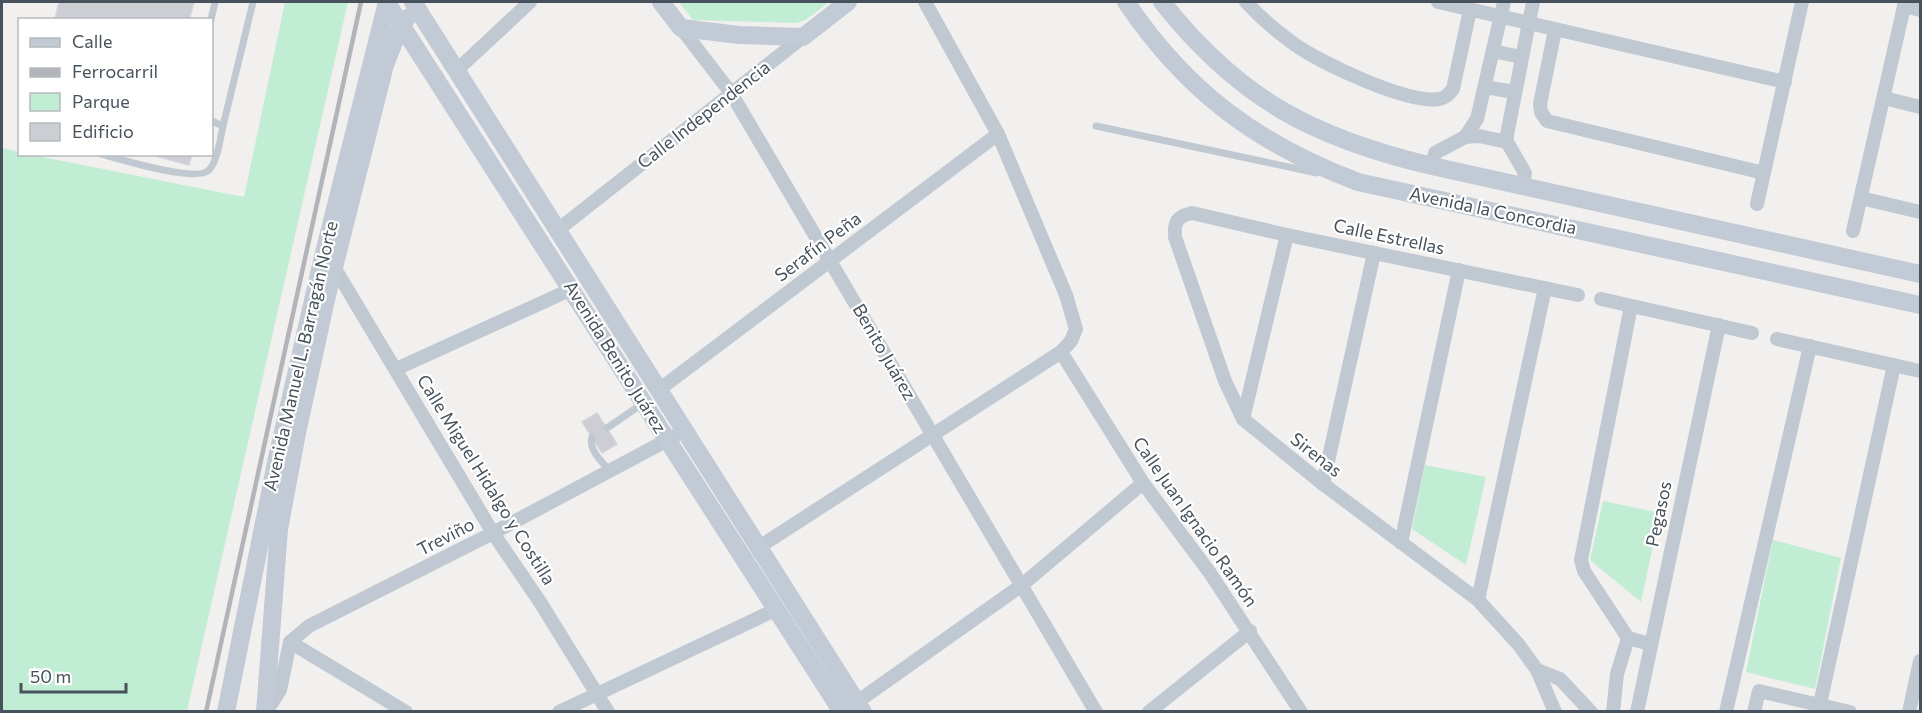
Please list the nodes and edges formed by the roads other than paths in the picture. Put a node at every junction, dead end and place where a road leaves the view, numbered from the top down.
1 (215, 2) edge
2 (253, 2) edge
3 (387, 2) edge
4 (530, 2) edge
5 (660, 2) edge
6 (848, 2) edge
7 (925, 2) edge
8 (1126, 2) edge
9 (1162, 2) edge
10 (1246, 2) edge
11 (1438, 2) edge
12 (1504, 2) edge
13 (1533, 2) edge
14 (1802, 2) edge
15 (416, 3) edge
16 (1905, 4) edge
17 (1470, 10) junction
18 (1920, 10) edge
19 (1500, 17) junction
20 (211, 18) edge
21 (1528, 24) junction
22 (401, 25) junction
23 (681, 28) junction
24 (1555, 30) junction
25 (803, 37) junction
26 (1493, 51) junction
27 (1521, 57) junction
28 (457, 70) junction
29 (1785, 82) junction
30 (1485, 87) junction
31 (1514, 92) junction
32 (731, 93) junction
33 (1884, 98) junction
34 (1920, 107) edge
35 (213, 121) edge
36 (223, 126) junction
37 (1096, 126) dead end
38 (999, 134) junction
39 (1465, 137) junction
40 (1507, 142) junction
41 (109, 156) edge
42 (1432, 166) junction
43 (1764, 173) junction
44 (1358, 182) junction
45 (1523, 185) junction
46 (1426, 196) junction
47 (1861, 198) junction
48 (1757, 204) dead end
49 (1920, 212) edge
50 (1192, 213) joint
51 (1517, 215) junction
52 (559, 229) junction
53 (1853, 231) dead end
54 (1287, 235) junction
55 (1374, 253) junction
56 (831, 260) junction
57 (334, 267) junction
58 (1459, 270) junction
59 (1920, 274) edge
60 (1545, 288) junction
61 (572, 289) junction
62 (1578, 295) dead end
63 (1601, 299) dead end
64 (1631, 306) junction
65 (1920, 306) edge
66 (1719, 325) junction
67 (1752, 333) dead end
68 (1777, 339) dead end
69 (1810, 346) junction
70 (1062, 352) junction
71 (1894, 365) junction
72 (396, 369) junction
73 (1920, 371) edge
74 (660, 389) junction
75 (644, 403) junction
76 (1243, 418) junction
77 (607, 428) dead end
78 (685, 431) junction
79 (932, 436) junction
80 (592, 437) dead end
81 (668, 440) junction
82 (610, 472) junction
83 (1143, 483) junction
84 (1323, 484) junction
85 (494, 533) junction
86 (1401, 543) junction
87 (759, 547) junction
88 (1022, 585) junction
89 (1478, 600) junction
90 (777, 609) junction
91 (1250, 631) junction
92 (1628, 638) junction
93 (290, 642) junction
94 (1650, 644) junction
95 (1920, 661) edge
96 (1537, 670) junction
97 (597, 694) junction
98 (1820, 704) junction
99 (854, 708) edge
100 (226, 711) edge
101 (265, 711) edge
102 (406, 711) edge
103 (559, 711) edge
104 (608, 711) edge
105 (1096, 711) edge
106 (1149, 711) edge
107 (1301, 711) edge
108 (1555, 711) edge
109 (1591, 711) edge
110 (1613, 711) edge
111 (1637, 711) edge
112 (1726, 711) edge
113 (1755, 711) edge
114 (1850, 711) edge
115 (1909, 711) edge

1 - 20 lane
2 - 36 lane
3 - 22 main road, Avenida Benito Juárez
3 - 100 main road, Avenida Manuel L. Barragán Norte
4 - 28 street
5 - 23 main road, Benito Juárez
6 - 25 main road, Calle Independencia
7 - 38 street
8 - 44 main road, Avenida la Concordia
9 - 42 main road, Avenida la Concordia
10 - 17 street
11 - 17 street
12 - 19 street
13 - 21 street
14 - 29 street
15 - 22 main road, Avenida Manuel L. Barragán Norte
15 - 28 main road, Avenida Benito Juárez
16 - 18 street
16 - 33 street
17 - 19 street
19 - 21 street
19 - 26 street
21 - 24 street
21 - 27 street
22 - 57 main road, Avenida Manuel L. Barragán Norte
22 - 61 main road, Avenida Benito Juárez
23 - 25 main road
23 - 32 street, Benito Juárez
24 - 29 street
24 - 43 street
25 - 32 street, Calle Independencia
26 - 27 street
26 - 30 street
27 - 31 street
28 - 52 main road, Avenida Benito Juárez
29 - 43 street
30 - 31 street
30 - 39 street
31 - 40 street
32 - 52 street, Calle Independencia
32 - 56 street, Benito Juárez
33 - 34 street
33 - 47 street
35 - 36 lane
36 - 41 lane
37 - 44 lane
38 - 56 street, Serafín Peña
38 - 70 street
39 - 40 street
39 - 42 street
40 - 45 street
42 - 45 main road, Avenida la Concordia
42 - 46 main road
43 - 48 street
44 - 46 main road, Avenida la Concordia
45 - 51 main road
45 - 59 main road, Avenida la Concordia
46 - 51 main road, Avenida la Concordia
47 - 49 street
47 - 53 street
50 - 54 street, Calle Estrellas
50 - 76 street, Sirenas
51 - 65 main road, Avenida la Concordia
52 - 74 main road, Avenida Benito Juárez
54 - 55 street, Calle Estrellas
54 - 76 street
55 - 58 street, Calle Estrellas
55 - 84 street
56 - 74 street, Serafín Peña
56 - 79 street, Benito Juárez
57 - 72 street, Calle Miguel Hidalgo y Costilla
57 - 101 main road, Avenida Manuel L. Barragán Norte
58 - 60 street, Calle Estrellas
58 - 86 street
60 - 62 street, Calle Estrellas
60 - 89 street
61 - 72 street
61 - 75 main road, Avenida Benito Juárez
63 - 64 street
64 - 66 street
64 - 92 street
66 - 67 street
66 - 94 street, Pegasos
68 - 69 street
69 - 71 street
69 - 112 street
70 - 79 street
70 - 83 street, Calle Juan Ignacio Ramón
71 - 73 street
71 - 98 street
72 - 85 street, Calle Miguel Hidalgo y Costilla
74 - 78 main road, Avenida Benito Juárez
75 - 77 lane
75 - 81 main road, Avenida Benito Juárez
76 - 84 street, Sirenas
78 - 81 street, Treviño
78 - 87 main road, Avenida Benito Juárez
79 - 87 street
79 - 88 street, Benito Juárez
80 - 82 lane
81 - 82 street, Treviño
81 - 90 main road, Avenida Benito Juárez
82 - 85 street, Treviño
83 - 88 street
83 - 91 street, Calle Juan Ignacio Ramón
84 - 86 street, Sirenas
85 - 93 street, Treviño
85 - 97 street, Calle Miguel Hidalgo y Costilla
86 - 89 street, Sirenas
87 - 99 main road, Avenida Benito Juárez
88 - 99 street
88 - 105 street, Benito Juárez
89 - 96 street, Sirenas
90 - 97 street
90 - 99 main road, Avenida Benito Juárez
91 - 106 street
91 - 107 street, Calle Juan Ignacio Ramón
92 - 94 street
92 - 110 street
93 - 101 street
93 - 102 street
94 - 111 street, Pegasos
95 - 115 street
96 - 108 street, Sirenas
96 - 109 street, Sirenas
97 - 103 street
97 - 104 street, Calle Miguel Hidalgo y Costilla
98 - 113 street
98 - 114 street

